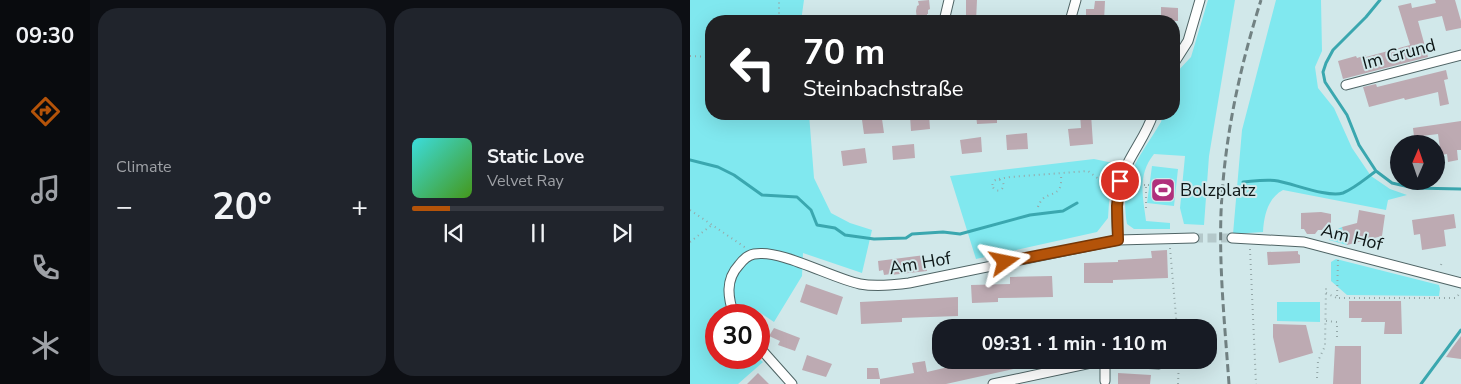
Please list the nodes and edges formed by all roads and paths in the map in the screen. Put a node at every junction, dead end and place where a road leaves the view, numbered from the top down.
1 (779, 0) edge
2 (949, 0) edge
3 (1076, 0) edge
4 (1200, 0) edge
5 (779, 15) edge
6 (945, 15) edge
7 (1072, 15) edge
8 (1180, 55) edge
9 (1461, 55) edge
10 (690, 56) edge
11 (705, 57) edge
12 (1346, 85) dead end
13 (1150, 120) edge
14 (1061, 173) junction
15 (999, 180) junction
16 (1130, 185) dead end
17 (1110, 188) dead end
18 (1038, 207) dead end
19 (1146, 208) dead end
20 (690, 210) edge
21 (712, 224) junction
22 (1169, 238) junction
23 (1194, 238) tunnel mouth
24 (1232, 238) tunnel mouth
25 (1249, 238) junction
26 (1118, 240) junction
27 (690, 242) edge
28 (1338, 250) junction
29 (752, 254) junction
30 (1442, 262) dead end
31 (1442, 265) dead end
32 (1461, 283) edge
33 (1326, 288) dead end
34 (1461, 292) edge
35 (1326, 293) junction
36 (1337, 298) junction
37 (731, 304) edge
38 (1176, 319) edge
39 (1326, 322) junction
40 (1337, 338) dead end
41 (770, 359) edge
42 (1063, 369) edge
43 (1105, 369) edge
44 (1178, 369) edge
45 (1317, 378) dead end
46 (1105, 381) dead end
47 (792, 384) edge
48 (993, 384) edge
49 (1178, 384) edge
50 (1256, 384) edge

1 - 5 path
2 - 6 street
3 - 7 street
4 - 8 street
9 - 12 street, Im Grund
10 - 11 path
13 - 26 street
14 - 15 path
14 - 17 path
14 - 18 path
15 - 15 path
16 - 19 path
20 - 21 path
21 - 27 path
21 - 29 path
22 - 23 street, Am Hof
22 - 26 street, Am Hof
22 - 38 path
24 - 25 street, Am Hof
25 - 28 street, Am Hof
25 - 50 path
26 - 29 street, Am Hof
28 - 32 street, Am Hof
28 - 36 path
29 - 37 street
30 - 31 path
33 - 35 path
34 - 36 path
35 - 36 path
35 - 39 path
39 - 40 path
39 - 45 path
41 - 47 street
42 - 48 street
43 - 46 street
44 - 49 path

